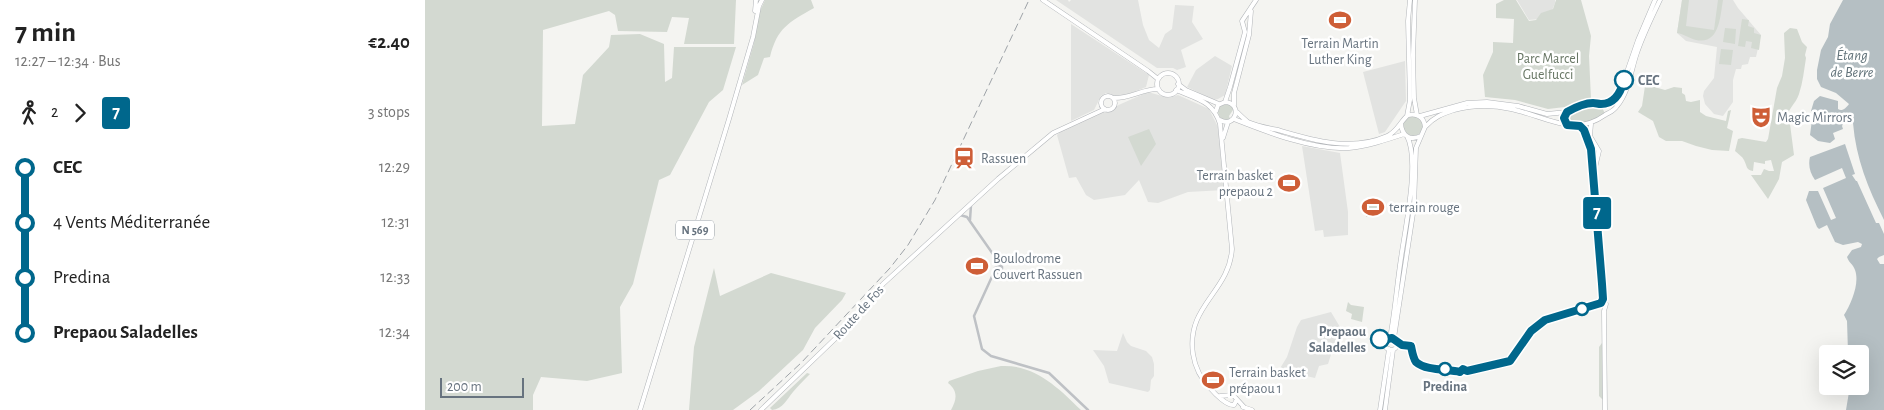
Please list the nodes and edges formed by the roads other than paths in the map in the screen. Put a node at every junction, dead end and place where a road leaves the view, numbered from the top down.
1 (756, 0) edge
2 (762, 0) edge
3 (1043, 0) edge
4 (1256, 0) edge
5 (1411, 0) edge
6 (1415, 0) edge
7 (1655, 0) edge
8 (1660, 0) edge
9 (1251, 9) junction
10 (1243, 19) junction
11 (1250, 19) junction
12 (756, 21) junction
13 (1246, 27) junction
14 (1148, 71) junction
15 (1161, 75) junction
16 (1157, 82) junction
17 (1178, 84) junction
18 (1159, 89) junction
19 (1147, 90) junction
20 (1176, 90) junction
21 (1113, 98) junction
22 (1123, 98) junction
23 (1225, 102) junction
24 (1101, 103) junction
25 (1115, 104) junction
26 (1219, 104) junction
27 (1601, 104) junction
28 (1234, 105) junction
29 (1105, 109) junction
30 (1237, 112) junction
31 (1567, 112) junction
32 (1216, 114) junction
33 (1090, 115) junction
34 (1418, 115) junction
35 (1407, 116) junction
36 (1605, 116) junction
37 (1234, 119) junction
38 (1219, 120) junction
39 (1228, 122) junction
40 (1401, 124) junction
41 (1591, 124) junction
42 (1567, 125) junction
43 (1580, 126) junction
44 (1425, 127) junction
45 (1405, 135) junction
46 (1421, 136) junction
47 (1223, 140) junction
48 (1597, 148) junction
49 (1591, 149) junction
50 (1592, 155) junction
51 (1597, 155) junction
52 (1594, 172) junction
53 (971, 204) junction
54 (958, 216) junction
55 (970, 221) junction
56 (997, 261) junction
57 (1000, 266) junction
58 (996, 270) junction
59 (1392, 338) junction
60 (1391, 349) junction
61 (1219, 396) junction
62 (1228, 396) junction
63 (1226, 402) junction
64 (1235, 403) junction
65 (640, 410) edge
66 (761, 410) edge
67 (1088, 410) edge
68 (1253, 410) edge
69 (1380, 410) edge
70 (1385, 410) edge
71 (1605, 410) edge

1 - 12 main road
2 - 12 main road
3 - 14 main road
4 - 9 main road
5 - 35 main road
6 - 34 main road
7 - 27 main road
8 - 36 main road
9 - 10 main road
9 - 11 main road
10 - 11 main road
10 - 13 main road
11 - 13 main road
12 - 65 main road, N 569
13 - 23 main road
13 - 28 main road
14 - 15 main road
14 - 16 main road
15 - 16 main road
15 - 17 main road
16 - 18 main road
16 - 19 main road
17 - 20 main road
17 - 26 main road
18 - 19 main road
18 - 20 main road
19 - 22 main road
20 - 32 main road
21 - 22 main road
21 - 24 main road
21 - 25 main road
22 - 25 main road
23 - 26 main road
23 - 28 main road
24 - 29 main road
24 - 33 main road
25 - 29 main road
26 - 32 main road
27 - 31 main road
27 - 36 main road
28 - 30 main road
29 - 33 main road, Route de Fos
30 - 37 main road
30 - 40 main road
31 - 34 main road
31 - 42 main road
32 - 38 main road
33 - 53 main road, Route de Fos
34 - 35 main road
34 - 44 main road
35 - 40 main road
36 - 41 main road
37 - 39 main road
37 - 45 main road
38 - 39 main road
38 - 47 main road
39 - 47 main road
40 - 45 main road
41 - 43 main road
41 - 48 main road
42 - 43 main road
42 - 44 main road
43 - 49 main road
44 - 46 main road
45 - 46 main road
45 - 59 main road
46 - 59 main road
47 - 61 main road
48 - 49 main road
48 - 51 main road
49 - 50 main road
50 - 51 main road
50 - 52 main road
51 - 52 main road
52 - 71 main road
53 - 54 main road, Route de Fos
53 - 55 street
54 - 55 street
54 - 66 main road, Route de Fos
55 - 56 street
56 - 57 street
56 - 58 street
57 - 58 street
57 - 58 street
58 - 67 street
59 - 60 main road
59 - 60 main road
60 - 69 main road
60 - 70 main road
61 - 62 main road
61 - 63 main road
62 - 63 main road
62 - 64 main road
63 - 64 main road
64 - 68 main road

